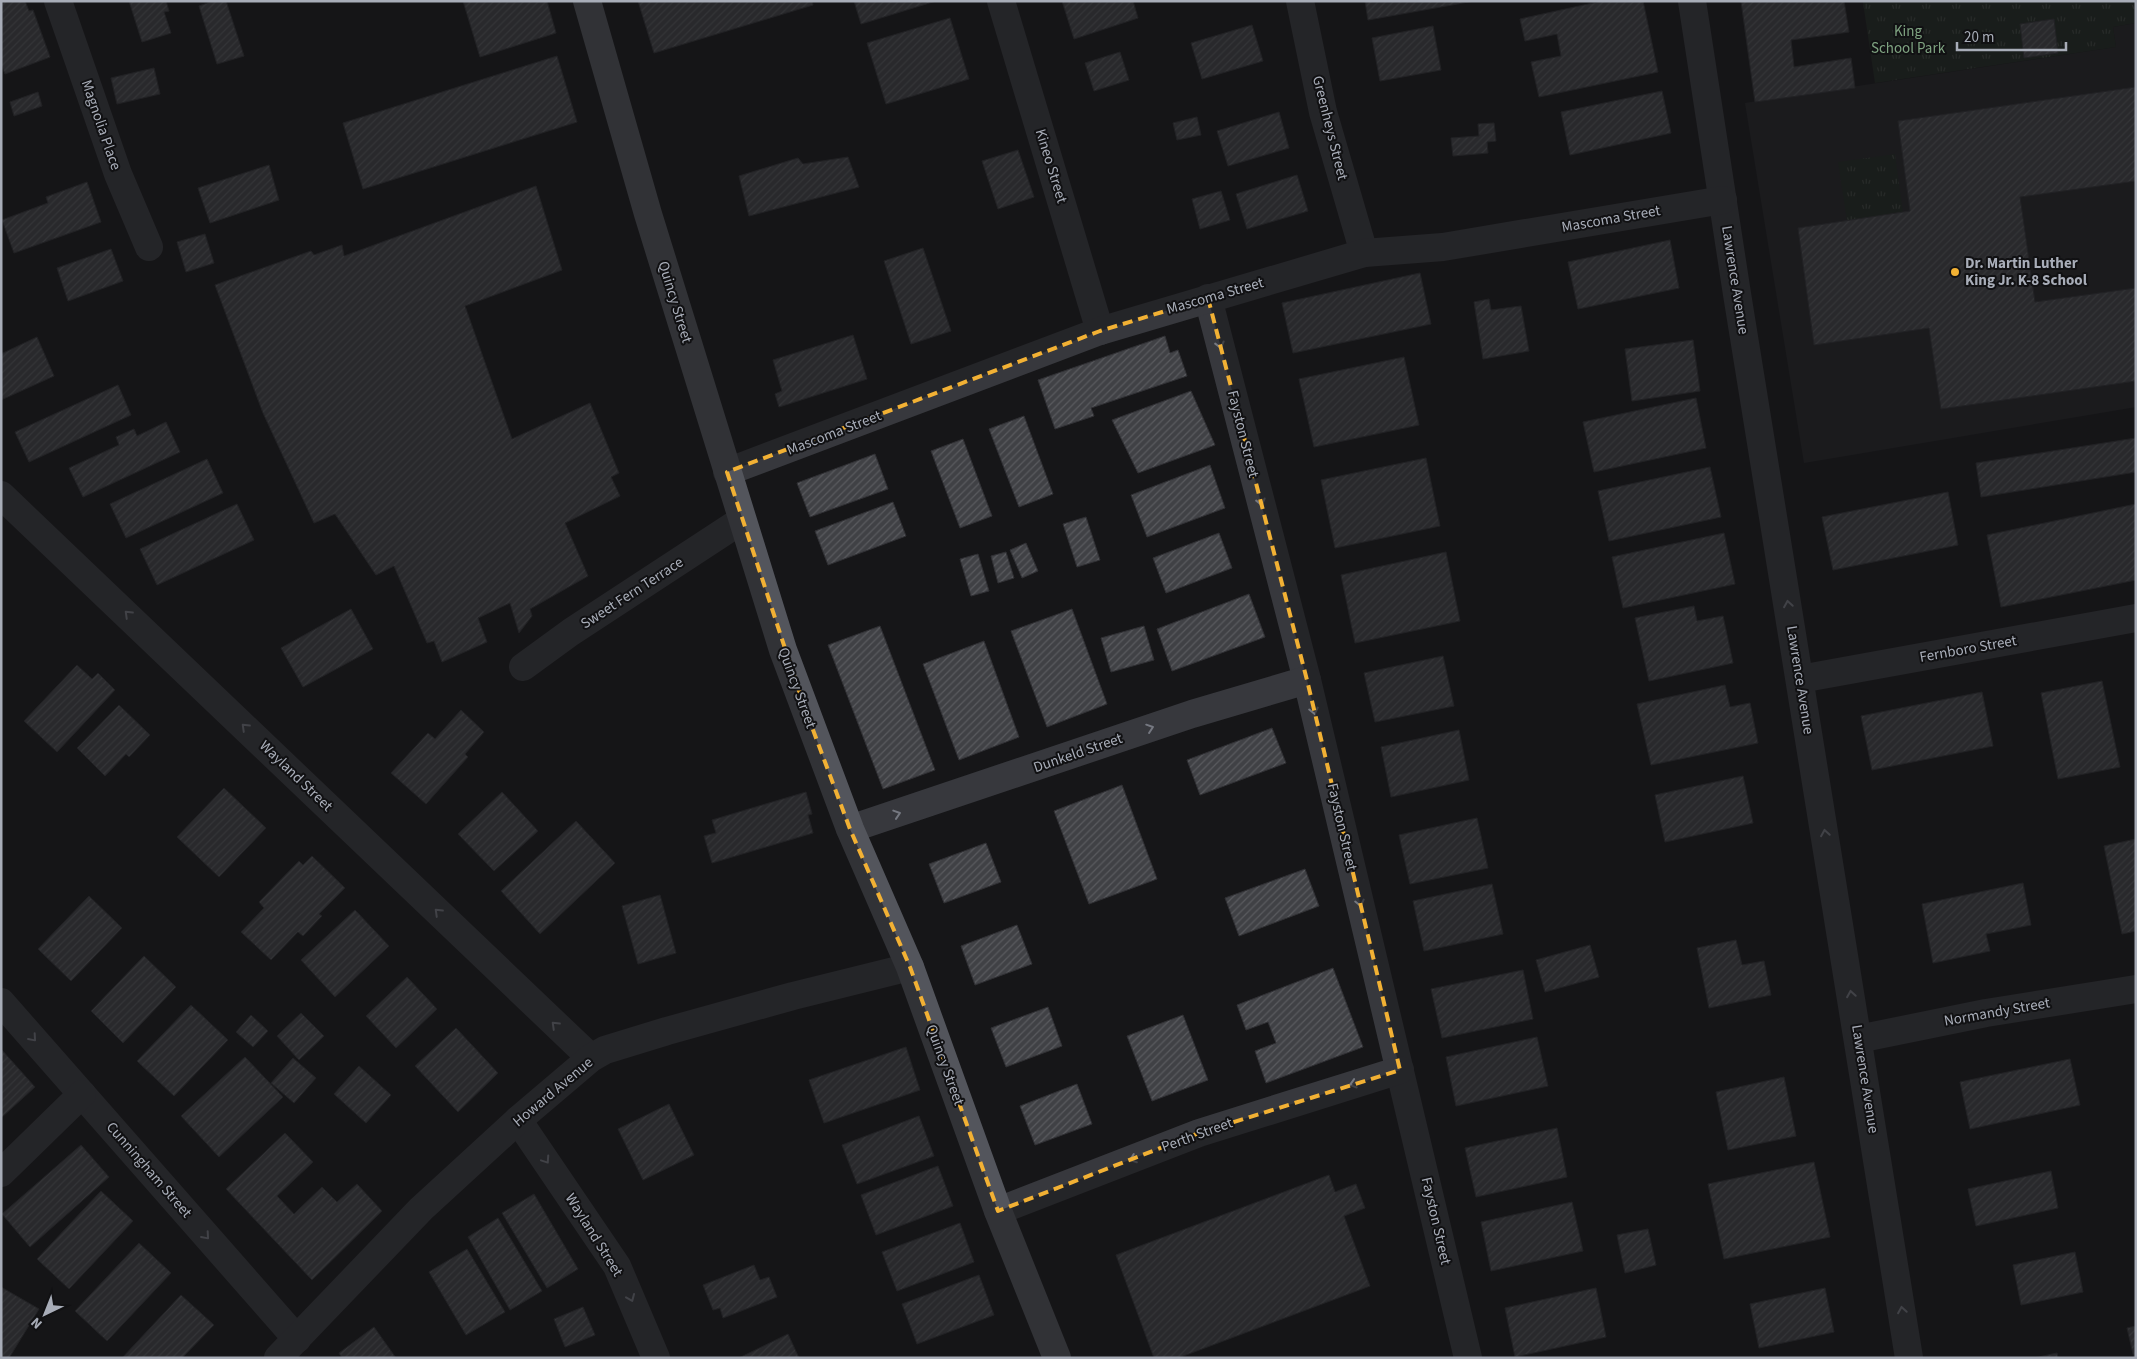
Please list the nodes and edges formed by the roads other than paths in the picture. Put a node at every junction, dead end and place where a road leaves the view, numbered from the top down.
1 (58, 1) edge
2 (587, 1) edge
3 (1001, 1) edge
4 (1300, 1) edge
5 (1692, 1) edge
6 (1723, 200) junction
7 (149, 247) dead end
8 (1364, 253) junction
9 (1208, 298) junction
10 (1100, 331) junction
11 (727, 472) junction
12 (1, 495) edge
13 (742, 520) junction
14 (2136, 618) edge
15 (523, 668) dead end
16 (1800, 679) junction
17 (1307, 680) junction
18 (850, 829) junction
19 (910, 968) junction
20 (2136, 989) edge
21 (1, 1002) edge
22 (1858, 1039) junction
23 (591, 1058) junction
24 (1400, 1070) junction
25 (82, 1094) junction
26 (518, 1120) junction
27 (1, 1173) edge
28 (998, 1211) junction
29 (288, 1348) edge
30 (656, 1358) edge
31 (1057, 1358) edge
32 (1468, 1358) edge
33 (1909, 1358) edge

1 - 7 street, Magnolia Place
2 - 11 main road, Quincy Street
3 - 10 street, Kineo Street
4 - 8 street, Greenheys Street
5 - 6 street, Lawrence Avenue
6 - 8 street, Mascoma Street
16 -> 6 street, Lawrence Avenue
8 - 9 street, Mascoma Street
9 - 10 street, Mascoma Street
9 -> 17 street, Fayston Street
10 - 11 street, Mascoma Street
11 - 13 main road, Quincy Street
23 -> 12 street, Wayland Street
13 - 15 street, Sweet Fern Terrace
13 - 18 main road, Quincy Street
14 - 16 street, Fernboro Street
22 -> 16 street, Lawrence Avenue
18 -> 17 street, Dunkeld Street
17 -> 24 street, Fayston Street
18 - 19 main road, Quincy Street
19 - 23 street, Howard Avenue
19 - 28 main road, Quincy Street
20 - 22 street, Normandy Street
21 -> 25 street, Cunningham Street
33 -> 22 street, Lawrence Avenue
23 - 26 street, Howard Avenue
24 -> 28 street, Perth Street
24 - 32 street, Fayston Street
25 - 27 street
25 -> 29 street, Cunningham Street
26 - 29 street, Howard Avenue
26 -> 30 street, Wayland Street
28 - 31 main road, Quincy Street

